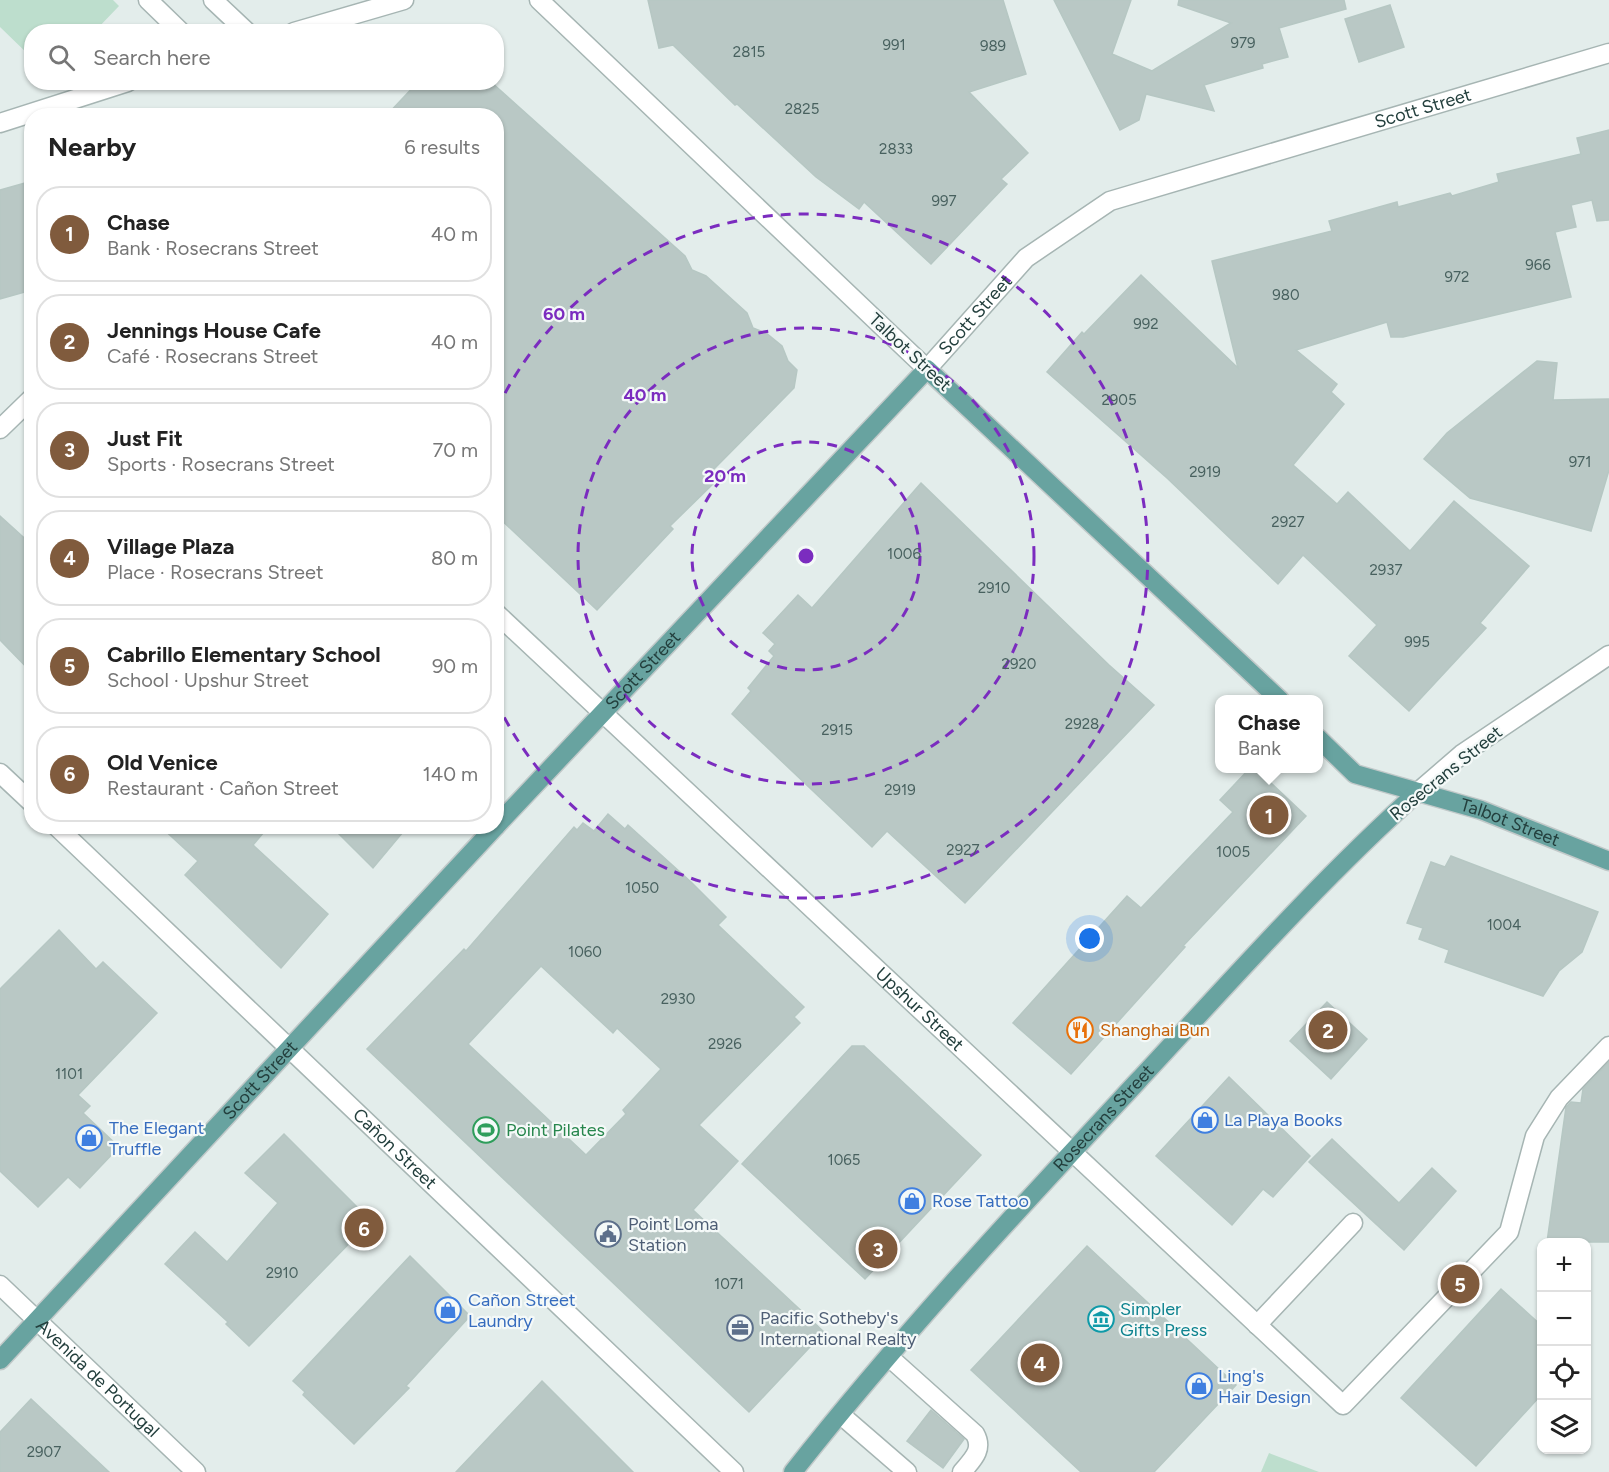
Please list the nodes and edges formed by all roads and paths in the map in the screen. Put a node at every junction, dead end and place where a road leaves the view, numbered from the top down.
1 (148, 0) edge
2 (213, 0) edge
3 (404, 0) edge
4 (541, 1) edge
5 (173, 24) edge
6 (238, 24) edge
7 (322, 24) edge
8 (1609, 53) edge
9 (103, 90) edge
10 (47, 108) edge
11 (24, 115) edge
12 (0, 123) edge
13 (927, 369) junction
14 (24, 406) edge
15 (0, 429) edge
16 (504, 620) edge
17 (1609, 655) edge
18 (1276, 695) edge
19 (603, 713) junction
20 (1323, 743) edge
21 (0, 773) edge
22 (1418, 792) junction
23 (24, 796) edge
24 (504, 818) edge
25 (64, 834) edge
26 (489, 834) edge
27 (1609, 861) edge
28 (1609, 1046) edge
29 (290, 1051) junction
30 (1072, 1152) junction
31 (1353, 1223) dead end
32 (0, 1285) edge
33 (38, 1319) junction
34 (1257, 1325) junction
35 (890, 1357) junction
36 (0, 1360) edge
37 (841, 1415) junction
38 (196, 1472) edge
39 (734, 1472) edge
40 (793, 1472) edge
41 (907, 1472) edge
42 (962, 1472) edge

1 - 5 street
2 - 6 street
3 - 7 street
4 - 13 street, Talbot Street
8 - 13 street, Scott Street
9 - 10 street
11 - 12 street
13 - 18 main road, Talbot Street
13 - 19 main road, Scott Street
14 - 15 street
16 - 19 street, Upshur Street
17 - 22 street, Rosecrans Street
19 - 24 main road, Scott Street
19 - 30 street, Upshur Street
20 - 22 main road, Talbot Street
21 - 23 street
22 - 27 main road, Talbot Street
22 - 30 main road, Rosecrans Street
25 - 29 street, Cañon Street
26 - 29 main road, Scott Street
28 - 34 street, Upshur Street
29 - 33 main road, Scott Street
29 - 39 street, Cañon Street
30 - 34 street, Upshur Street
30 - 35 main road, Rosecrans Street
31 - 34 street
32 - 33 street, Avenida de Portugal
33 - 36 main road, Scott Street
33 - 38 street, Avenida de Portugal
35 - 37 main road, Rosecrans Street
35 - 42 street
37 - 40 main road, Rosecrans Street
37 - 41 street

